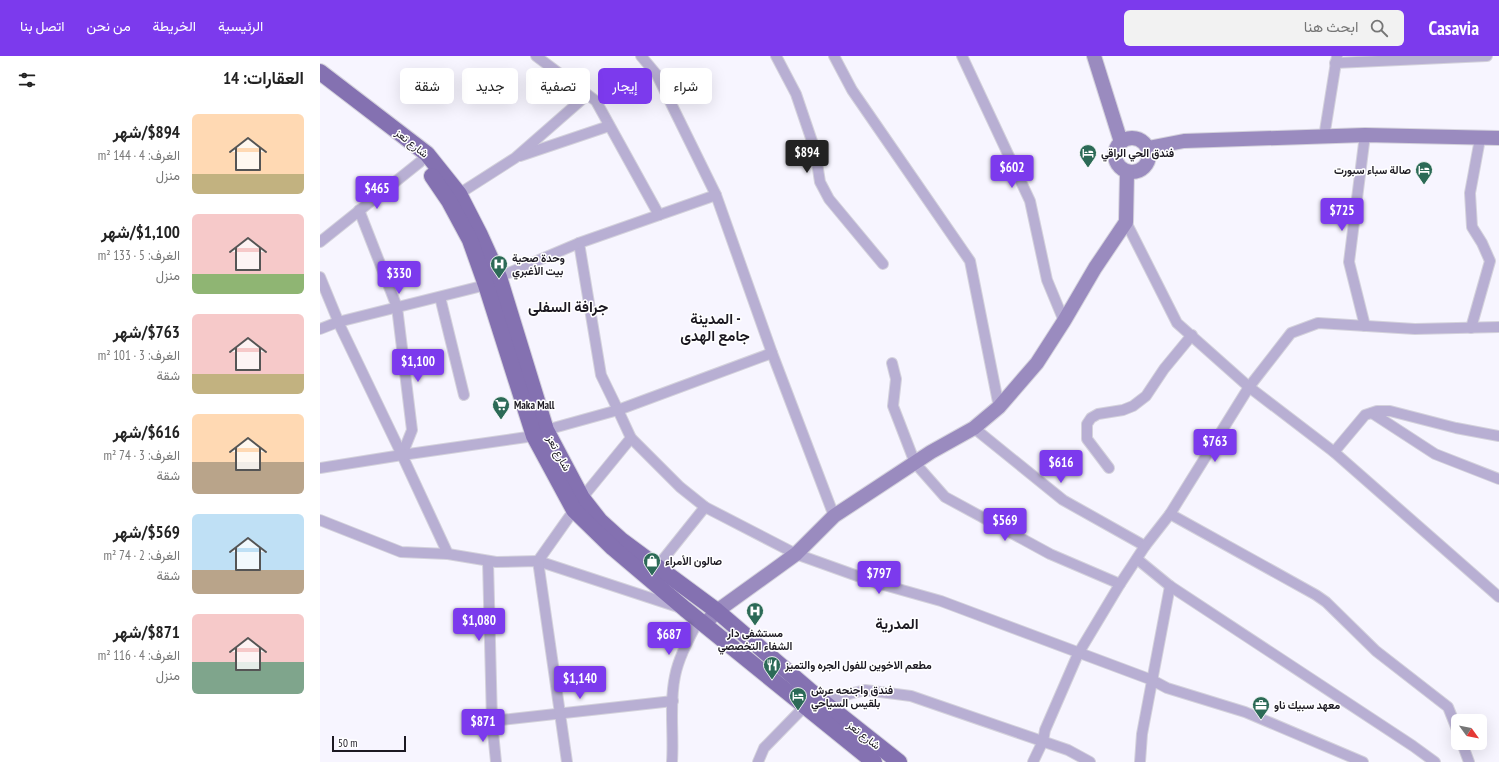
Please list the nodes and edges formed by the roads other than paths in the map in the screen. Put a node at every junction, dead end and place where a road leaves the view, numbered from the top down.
1 (536, 56) edge
2 (641, 56) edge
3 (776, 56) edge
4 (834, 56) edge
5 (962, 56) edge
6 (1094, 56) edge
7 (1487, 56) edge
8 (1336, 60) edge
9 (552, 68) edge
10 (320, 72) edge
11 (320, 86) edge
12 (590, 97) edge
13 (577, 104) edge
14 (609, 126) junction
15 (1365, 135) junction
16 (1324, 137) junction
17 (1480, 138) junction
18 (1499, 138) edge
19 (1120, 142) junction
20 (1148, 148) junction
21 (515, 158) junction
22 (420, 162) junction
23 (1127, 172) junction
24 (716, 195) junction
25 (454, 197) junction
26 (359, 210) junction
27 (659, 215) junction
28 (1126, 222) junction
29 (320, 242) edge
30 (579, 243) junction
31 (883, 264) dead end
32 (320, 277) edge
33 (492, 281) junction
34 (440, 297) junction
35 (397, 307) junction
36 (1064, 321) junction
37 (338, 322) junction
38 (1365, 326) junction
39 (1499, 327) edge
40 (1471, 328) junction
41 (320, 329) edge
42 (1192, 336) junction
43 (772, 353) junction
44 (892, 363) dead end
45 (1249, 387) junction
46 (464, 395) dead end
47 (999, 407) junction
48 (618, 410) junction
49 (1372, 413) junction
50 (974, 428) junction
51 (540, 433) junction
52 (1499, 436) edge
53 (631, 438) junction
54 (1334, 452) junction
55 (402, 455) junction
56 (915, 463) junction
57 (320, 468) edge
58 (1109, 468) dead end
59 (1499, 479) edge
60 (578, 504) junction
61 (704, 507) junction
62 (1170, 514) junction
63 (834, 516) junction
64 (320, 520) edge
65 (1145, 546) junction
66 (448, 554) junction
67 (796, 554) junction
68 (1137, 559) junction
69 (488, 561) junction
70 (538, 561) junction
71 (657, 567) junction
72 (1120, 584) junction
73 (1170, 586) junction
74 (1499, 597) edge
75 (686, 609) junction
76 (717, 611) junction
77 (702, 622) junction
78 (1078, 654) junction
79 (1152, 680) junction
80 (673, 701) junction
81 (822, 701) junction
82 (805, 706) junction
83 (560, 714) junction
84 (1451, 714) edge
85 (492, 722) junction
86 (1043, 741) junction
87 (1465, 750) edge
88 (496, 762) edge
89 (567, 762) edge
90 (672, 762) edge
91 (758, 762) edge
92 (874, 762) edge
93 (899, 762) edge
94 (1033, 762) edge
95 (1090, 762) edge
96 (1140, 762) edge
97 (1363, 762) edge
98 (1435, 762) edge
99 (1469, 762) edge

1 - 9 street
2 - 24 street
3 - 31 street
4 - 47 street
5 - 36 street
6 - 19 main road
7 - 8 street
8 - 16 street
10 - 25 main road, شارع تعز
11 - 22 main road, شارع تعز
12 - 14 street
13 - 21 street
14 - 21 street
14 - 27 street
15 - 16 main road
15 - 17 main road
15 - 38 street
16 - 20 main road
17 - 18 main road
17 - 40 street
19 - 20 main road
19 - 23 main road
20 - 23 main road
21 - 25 street
22 - 25 main road, شارع تعز
22 - 26 street
23 - 28 main road
24 - 27 street
24 - 43 street
25 - 33 main road, شارع تعز
26 - 29 street
26 - 35 street
27 - 30 street
28 - 36 main road
28 - 42 street
30 - 33 street
30 - 48 street
32 - 37 street
33 - 34 street
33 - 51 main road, شارع تعز
34 - 35 street
34 - 46 street
35 - 37 street
35 - 55 street
36 - 47 main road
37 - 41 street
37 - 55 street
38 - 40 street
38 - 45 street
39 - 40 street
42 - 45 street
42 - 58 street
43 - 48 street
43 - 63 street
44 - 56 street
45 - 54 street
45 - 62 street
47 - 50 main road
48 - 51 street
48 - 53 street
49 - 52 street
49 - 54 street
49 - 59 street
50 - 56 main road
50 - 65 street
51 - 55 street
51 - 60 main road, شارع تعز
53 - 60 street
53 - 61 street
54 - 74 street
55 - 57 street
55 - 66 street
56 - 63 main road
56 - 72 street
60 - 70 street
60 - 71 main road, شارع تعز
60 - 75 main road, شارع تعز
61 - 67 street
61 - 71 street
62 - 65 street
62 - 84 street
63 - 67 main road
64 - 66 street
65 - 68 street
66 - 69 street
67 - 76 main road
67 - 78 street
68 - 72 street
68 - 73 street
69 - 70 street
69 - 85 street
70 - 75 street
70 - 83 street
71 - 76 main road, شارع تعز
72 - 78 street
73 - 79 street
73 - 98 street
75 - 77 main road, شارع تعز
76 - 77 main road
76 - 81 main road, شارع تعز
77 - 80 street
77 - 82 main road, شارع تعز
78 - 79 street
78 - 86 street
79 - 96 street
79 - 97 street
80 - 83 street
80 - 90 street
81 - 86 street
81 - 93 main road, شارع تعز
82 - 91 street
82 - 92 main road, شارع تعز
83 - 85 street
83 - 89 street
85 - 88 street
86 - 94 street
86 - 95 street
87 - 99 street

